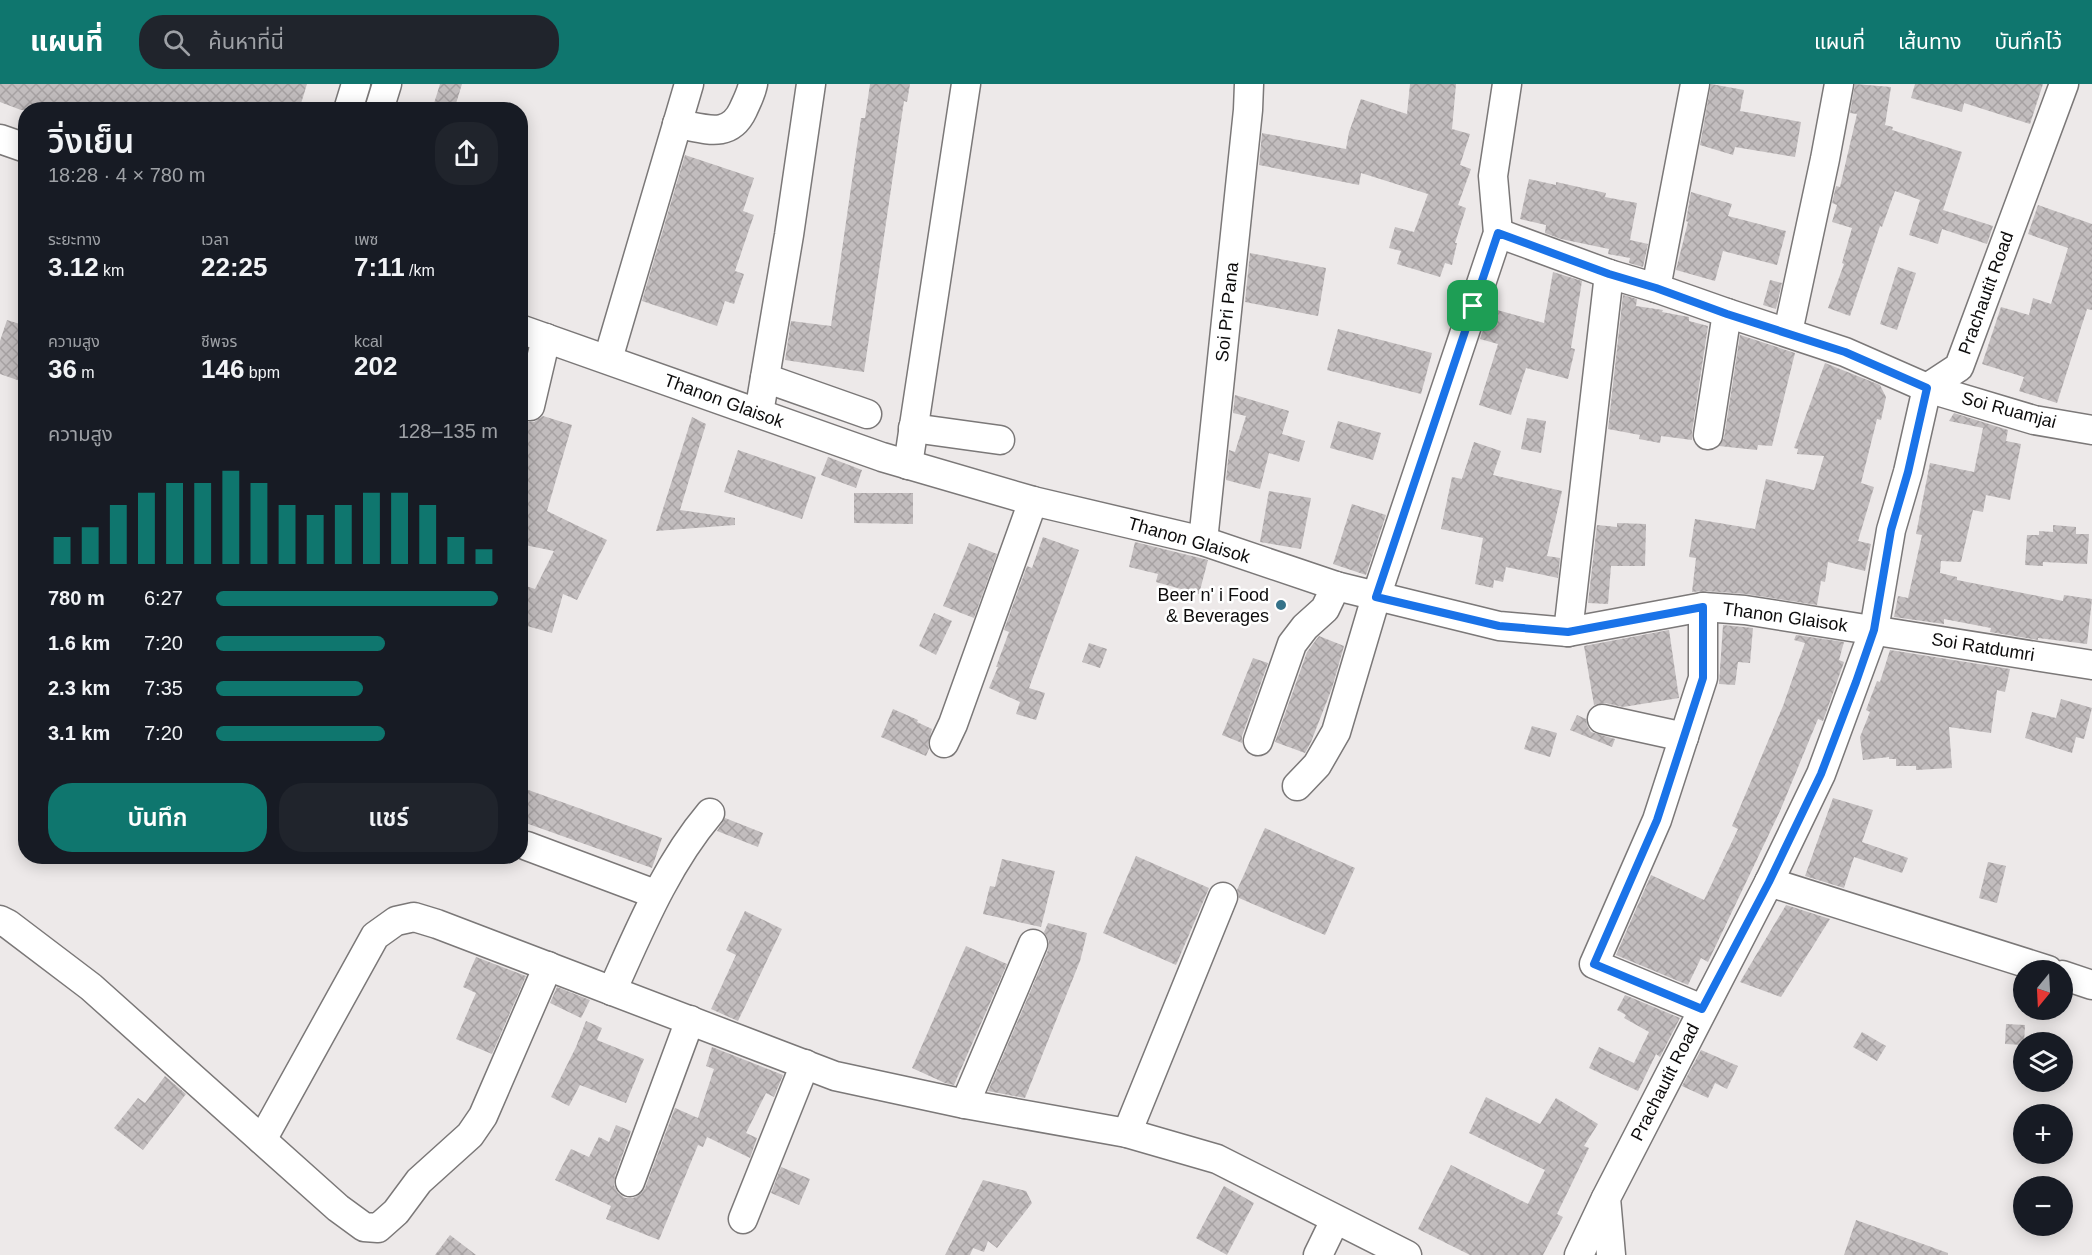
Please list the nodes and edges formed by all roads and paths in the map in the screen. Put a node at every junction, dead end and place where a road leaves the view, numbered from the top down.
1 (356, 84) edge
2 (387, 84) edge
3 (689, 84) edge
4 (753, 84) edge
5 (812, 84) edge
6 (966, 84) edge
7 (1249, 84) edge
8 (1507, 84) edge
9 (1695, 84) edge
10 (1839, 84) edge
11 (2064, 84) edge
12 (350, 102) edge
13 (381, 102) edge
14 (677, 124) junction
15 (0, 139) edge
16 (18, 145) edge
17 (1498, 233) junction
18 (1609, 274) junction
19 (1656, 288) junction
20 (1727, 314) junction
21 (1788, 332) junction
22 (533, 334) edge
23 (608, 359) junction
24 (765, 378) junction
25 (1927, 388) junction
26 (530, 406) dead end
27 (759, 413) junction
28 (867, 414) dead end
29 (913, 428) junction
30 (2092, 430) edge
31 (1708, 435) dead end
32 (1000, 440) dead end
33 (908, 465) junction
34 (1033, 501) junction
35 (1203, 541) junction
36 (1336, 586) junction
37 (1376, 597) junction
38 (1703, 607) junction
39 (1874, 630) junction
40 (1568, 632) junction
41 (2092, 664) edge
42 (1602, 718) dead end
43 (1684, 737) junction
44 (1258, 741) dead end
45 (944, 743) dead end
46 (1297, 786) dead end
47 (710, 813) dead end
48 (528, 846) edge
49 (1769, 882) junction
50 (656, 894) junction
51 (1223, 897) dead end
52 (0, 920) edge
53 (1033, 944) dead end
54 (2016, 960) edge
55 (548, 966) junction
56 (2073, 979) edge
57 (2092, 985) edge
58 (612, 991) junction
59 (1702, 1009) junction
60 (690, 1020) junction
61 (805, 1064) junction
62 (965, 1104) junction
63 (1127, 1133) junction
64 (262, 1140) junction
65 (630, 1182) dead end
66 (1606, 1198) junction
67 (743, 1219) dead end
68 (1335, 1220) junction
69 (1318, 1255) edge
70 (1407, 1255) edge
71 (1579, 1255) edge
72 (1611, 1255) edge

1 - 12 street
2 - 13 street
3 - 14 street
4 - 14 street
5 - 24 street
6 - 29 street
7 - 35 street, Soi Pri Pana
8 - 17 street
9 - 19 street
10 - 21 street
11 - 25 street, Prachautit Road
14 - 23 street
15 - 16 street
17 - 18 street, Soi Ruamjai
17 - 37 street
18 - 19 street, Soi Ruamjai
18 - 40 street
19 - 20 street, Soi Ruamjai
20 - 21 street, Soi Ruamjai
20 - 31 street
21 - 25 street, Soi Ruamjai
22 - 23 street, Thanon Glaisok
22 - 26 street
23 - 27 street, Thanon Glaisok
24 - 27 street
24 - 28 street
25 - 30 street, Soi Ruamjai
25 - 39 street, Prachautit Road
27 - 33 street, Thanon Glaisok
29 - 32 street
29 - 33 street
33 - 34 street, Thanon Glaisok
34 - 35 street, Thanon Glaisok
34 - 45 street
35 - 36 street, Thanon Glaisok
36 - 37 street, Thanon Glaisok
36 - 44 street
37 - 40 street, Thanon Glaisok
37 - 46 street
38 - 39 street, Thanon Glaisok
38 - 40 street, Thanon Glaisok
38 - 43 street
39 - 41 street, Soi Ratdumri
39 - 49 street, Prachautit Road
42 - 43 street
43 - 59 street
47 - 50 street
48 - 50 street
49 - 54 street
49 - 59 street, Prachautit Road
50 - 58 street
51 - 63 street
52 - 64 street
53 - 62 street
55 - 58 street
55 - 64 street
55 - 64 street
56 - 57 street
58 - 60 street
59 - 66 street, Prachautit Road
60 - 61 street
60 - 65 street
61 - 62 street
61 - 67 street
62 - 63 street
63 - 68 street
66 - 71 street, Prachautit Road
66 - 72 street
68 - 69 street
68 - 70 street

